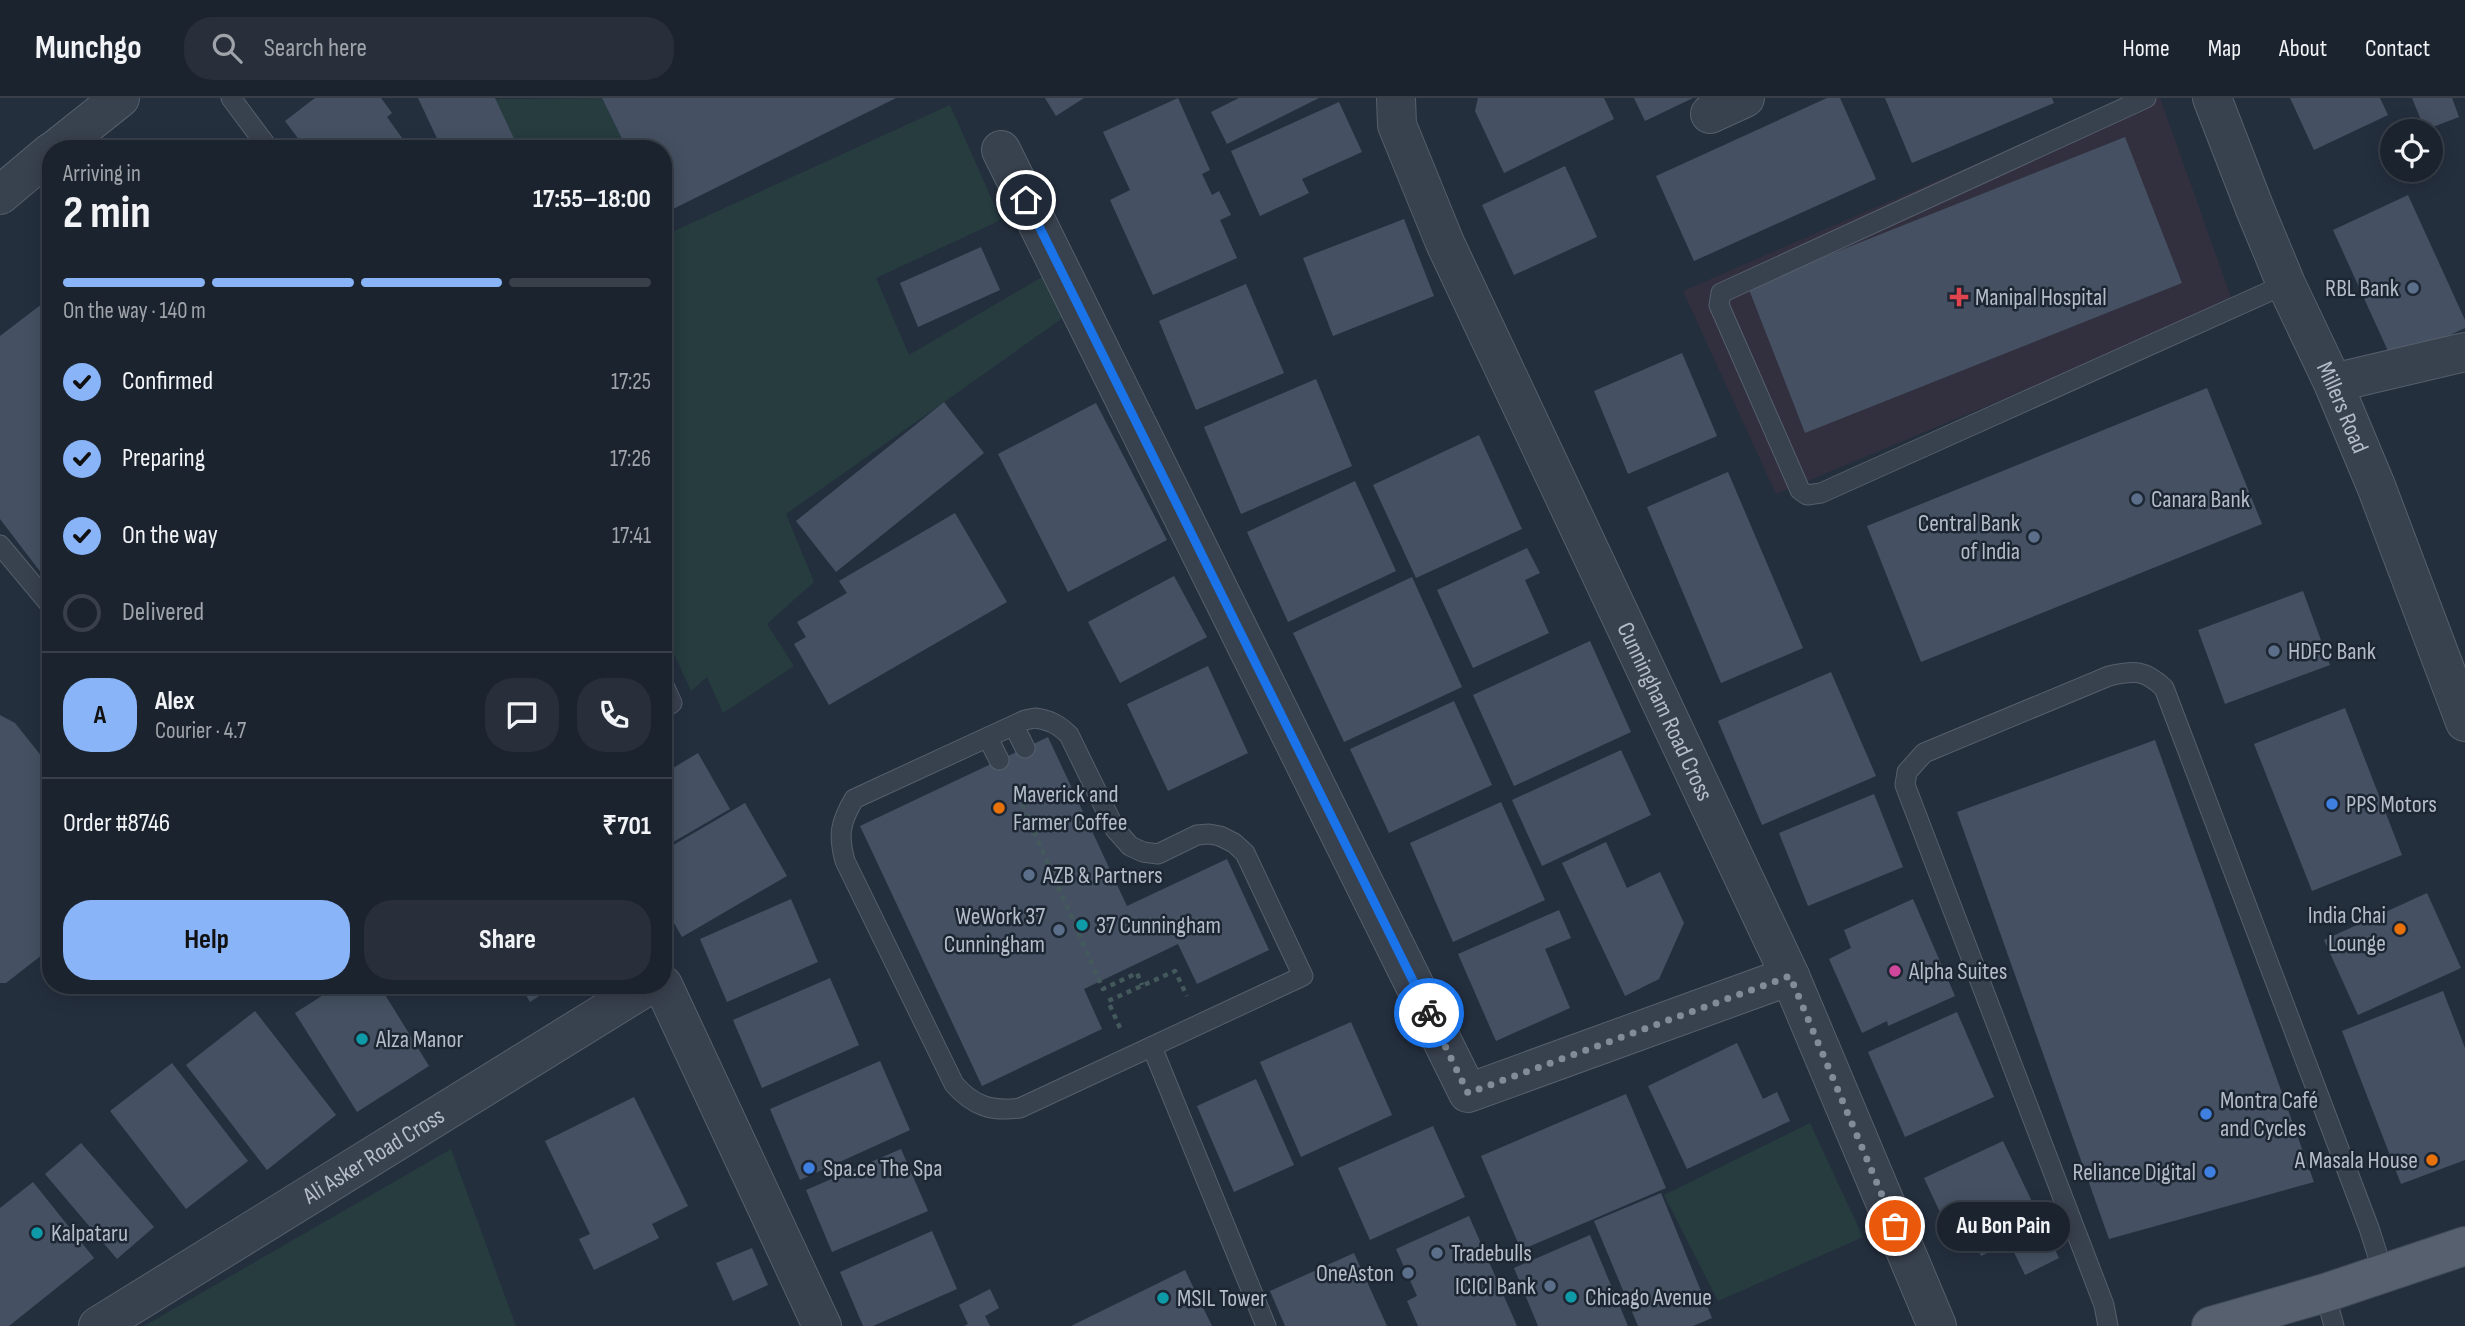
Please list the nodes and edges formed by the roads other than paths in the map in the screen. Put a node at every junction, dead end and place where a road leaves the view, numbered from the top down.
1 (120, 98) edge
2 (231, 98) edge
3 (1396, 98) edge
4 (1745, 98) edge
5 (2146, 98) edge
6 (2212, 98) edge
7 (1710, 114) dead end
8 (66, 140) edge
9 (262, 140) edge
10 (1001, 150) dead end
11 (42, 160) edge
12 (0, 195) edge
13 (2286, 284) junction
14 (2465, 352) edge
15 (2333, 383) junction
16 (0, 545) edge
17 (42, 595) edge
18 (2465, 722) edge
19 (1014, 726) junction
20 (988, 738) junction
21 (1025, 748) dead end
22 (999, 760) dead end
23 (1790, 976) junction
24 (634, 994) edge
25 (667, 994) edge
26 (1152, 1046) junction
27 (2465, 1246) edge
28 (2383, 1272) junction
29 (2329, 1310) edge
30 (98, 1326) edge
31 (822, 1326) edge
32 (1266, 1326) edge
33 (1937, 1326) edge
34 (2108, 1326) edge
35 (2211, 1326) edge

1 - 8 street
2 - 9 lane
3 - 23 street, Cunningham Road Cross
4 - 7 street
5 - 13 lane
6 - 13 street, Millers Road
10 - 23 street
11 - 12 street
13 - 15 street, Millers Road
14 - 15 street
15 - 18 street, Millers Road
16 - 17 lane
19 - 20 lane
19 - 21 lane
19 - 26 lane
20 - 22 lane
20 - 26 lane
23 - 33 street, Cunningham Road Cross
24 - 30 street, Ali Asker Road Cross
25 - 31 street
26 - 32 lane
27 - 28 main road
28 - 29 main road
28 - 34 lane
29 - 35 main road

